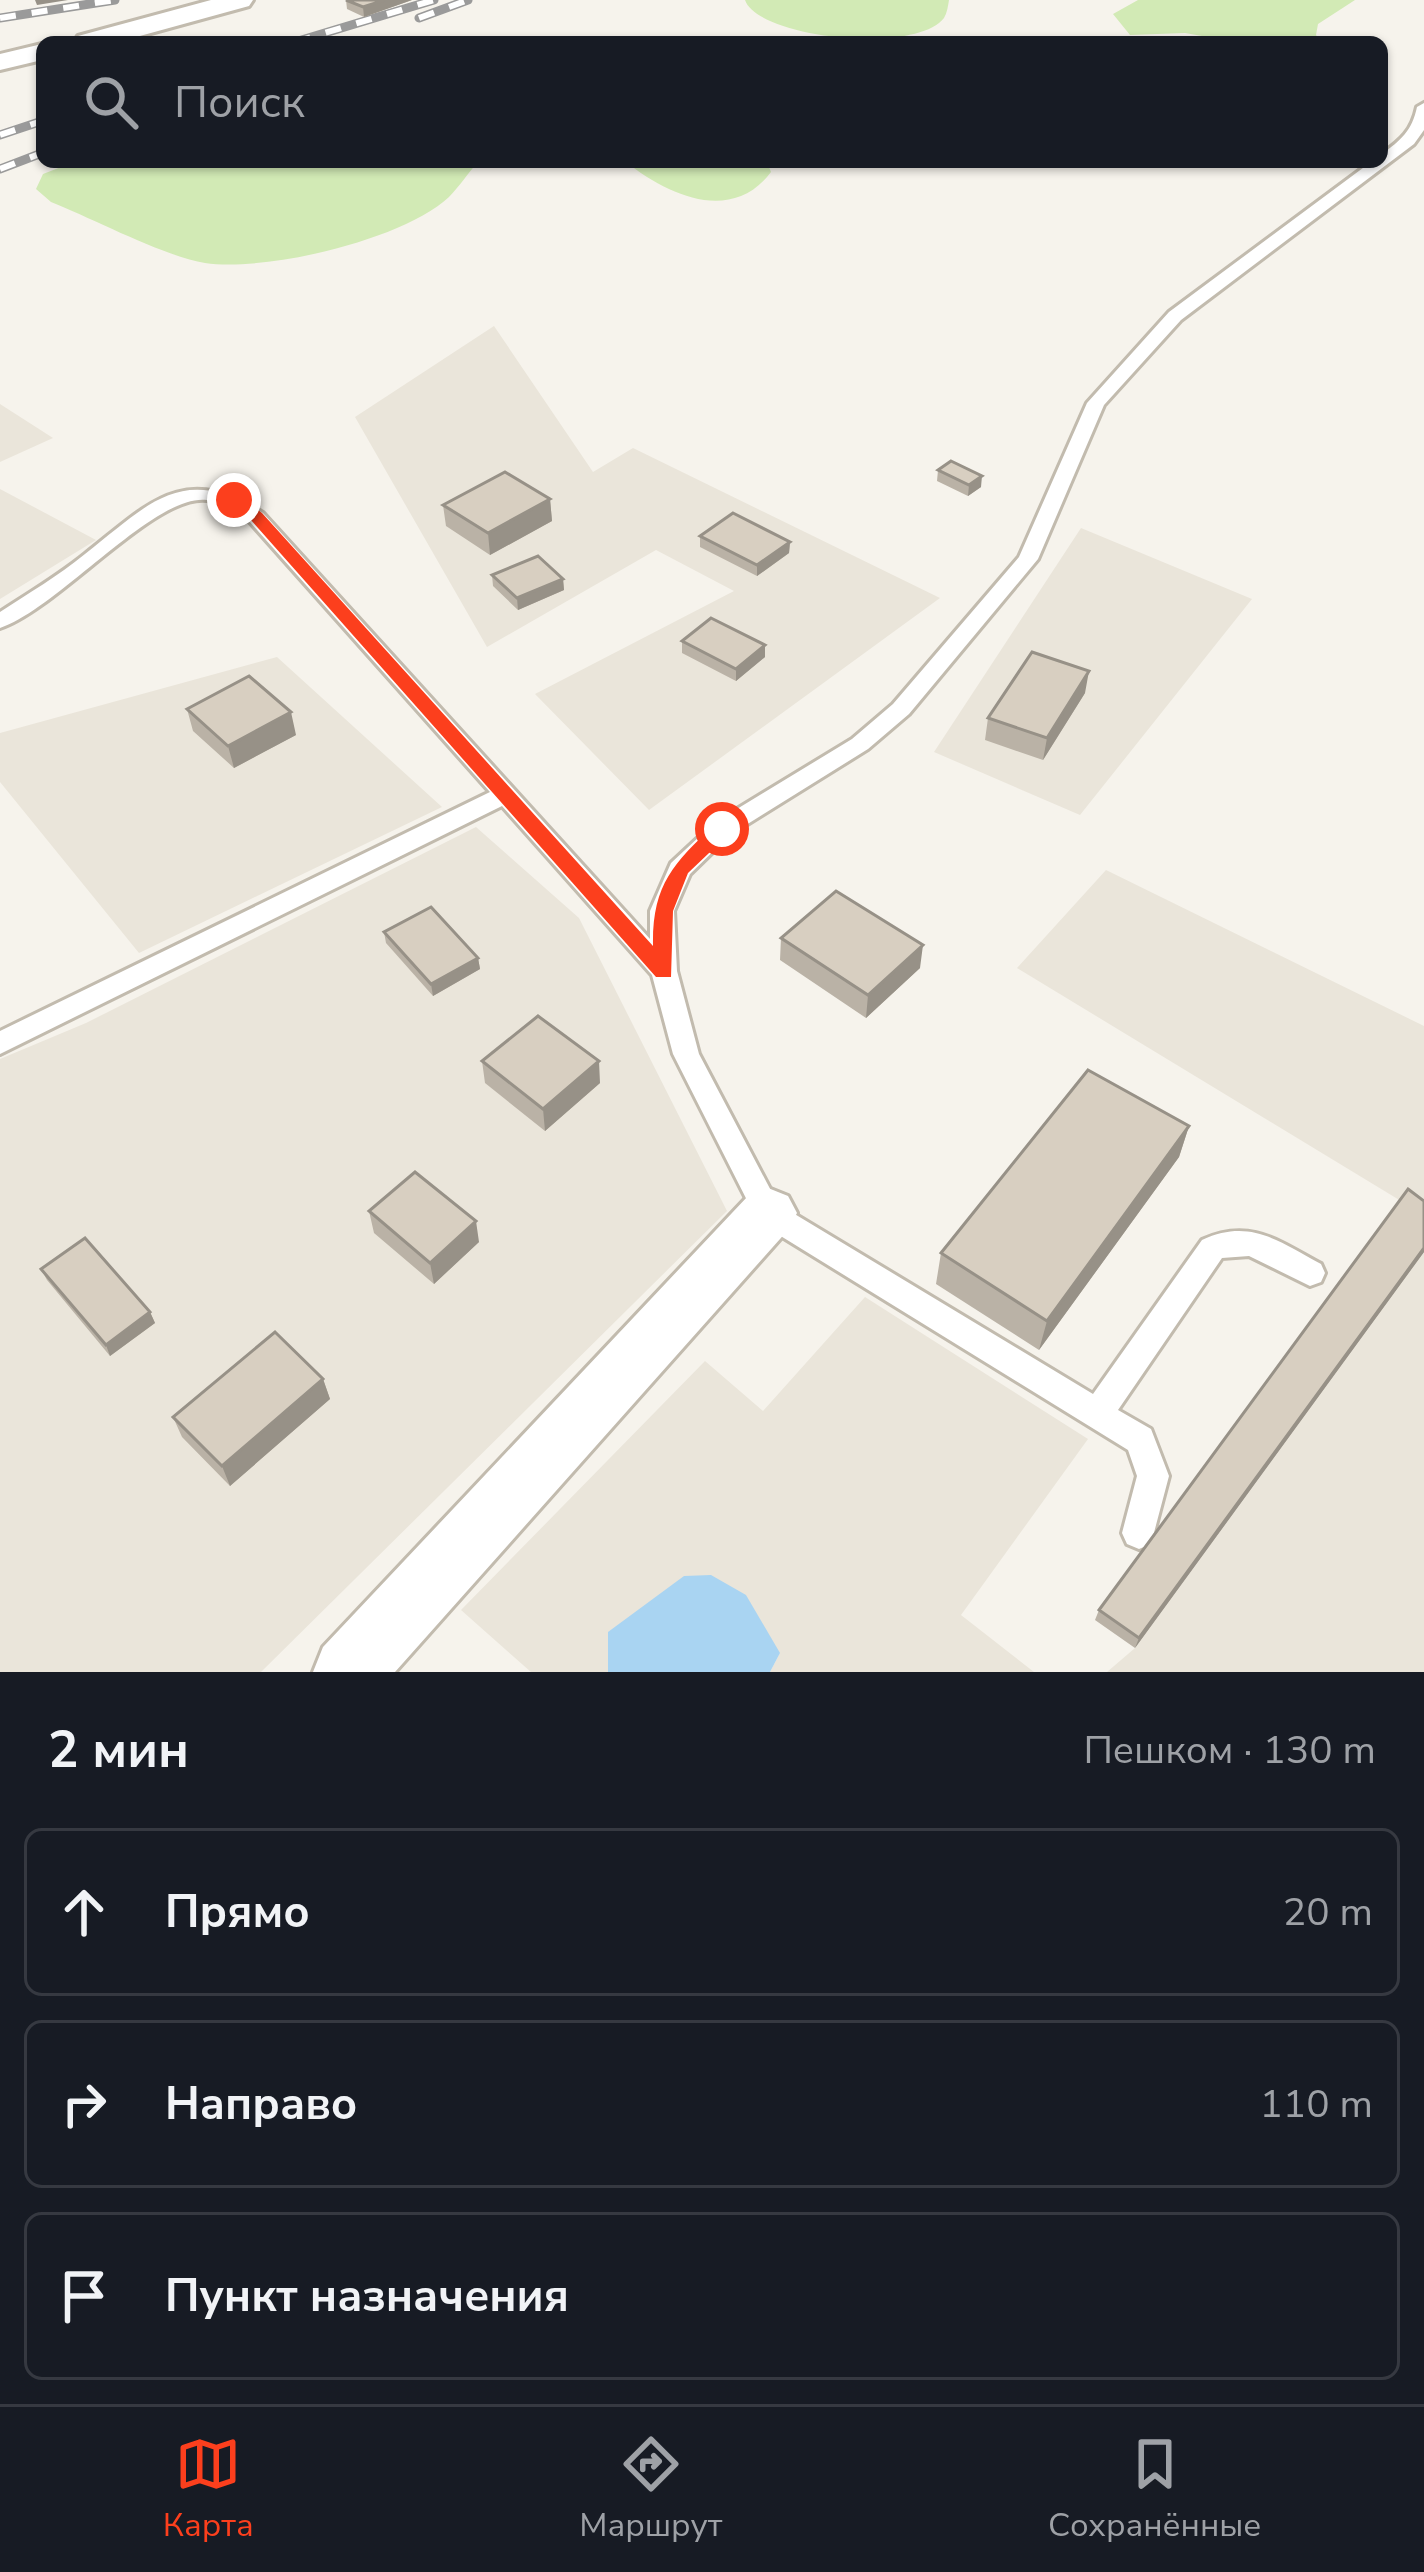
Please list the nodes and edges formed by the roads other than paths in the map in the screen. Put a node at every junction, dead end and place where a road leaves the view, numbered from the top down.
1 (240, 0) edge
2 (110, 36) edge
3 (36, 53) edge
4 (0, 62) edge
5 (1424, 107) edge
6 (1388, 156) edge
7 (1372, 168) edge
8 (0, 621) edge
9 (506, 795) junction
10 (664, 971) junction
11 (0, 1043) edge
12 (768, 1213) junction
13 (1310, 1273) dead end
14 (1097, 1414) junction
15 (1138, 1534) dead end
16 (348, 1672) edge

1 - 2 street
3 - 4 street
5 - 6 lane
7 - 10 lane
8 - 9 lane
9 - 10 lane
9 - 11 lane
10 - 12 lane
12 - 14 lane
12 - 16 street
13 - 14 lane
14 - 15 lane

